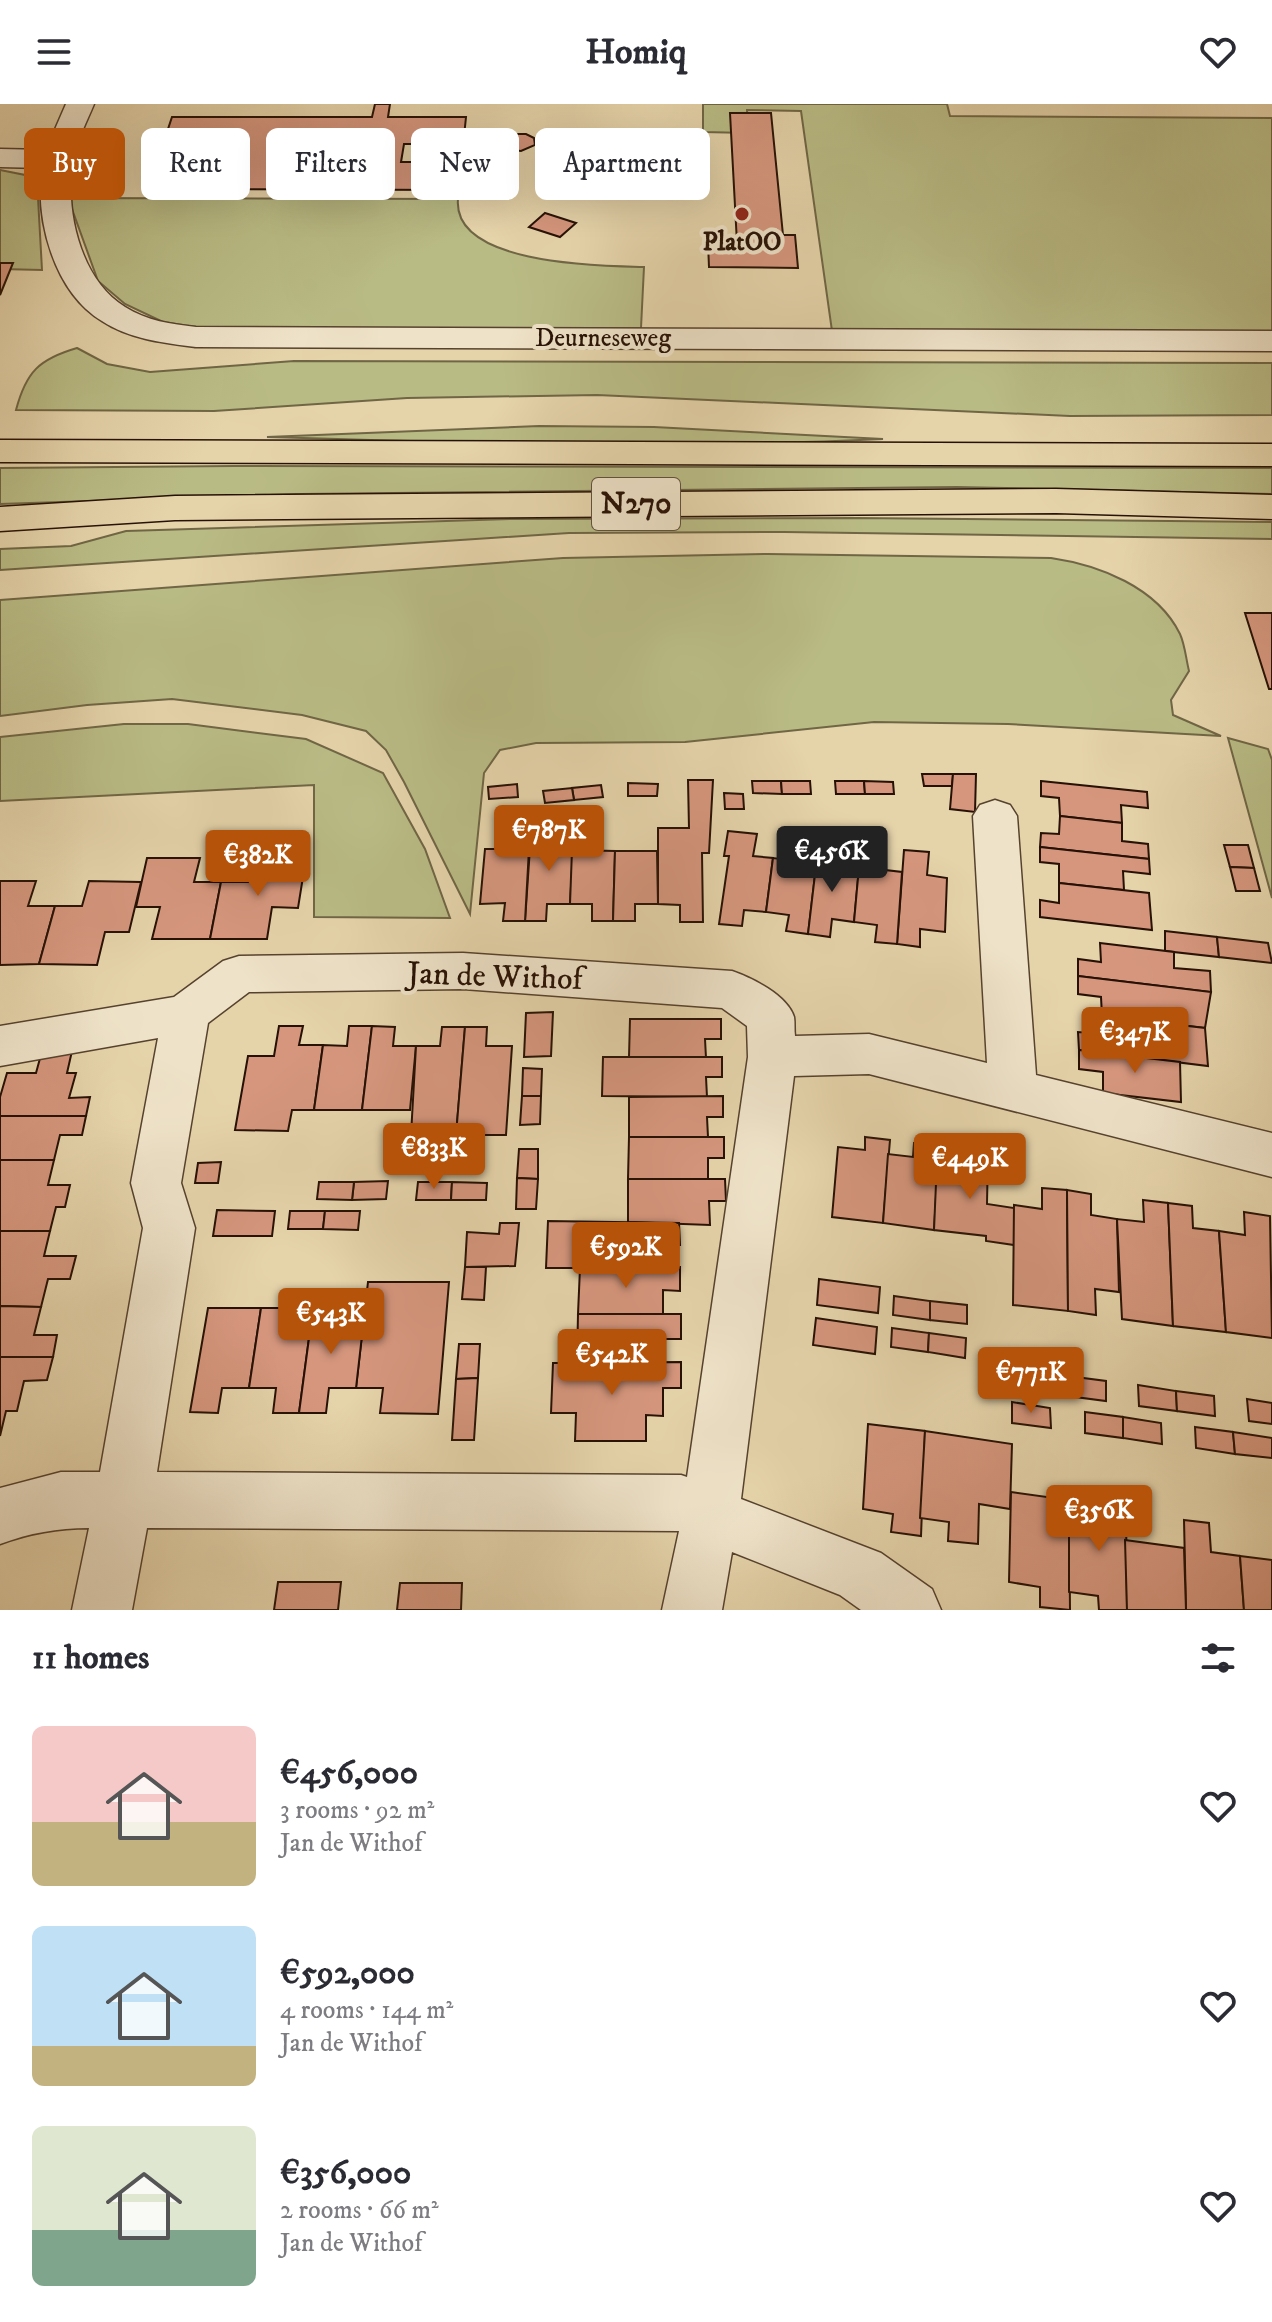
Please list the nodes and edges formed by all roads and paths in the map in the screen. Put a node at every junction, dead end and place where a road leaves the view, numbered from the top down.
1 (80, 104) edge
2 (70, 128) edge
3 (0, 158) edge
4 (24, 158) edge
5 (55, 200) edge
6 (1272, 341) edge
7 (0, 451) edge
8 (1272, 455) edge
9 (1272, 507) edge
10 (0, 519) edge
11 (995, 816) dead end
12 (186, 1014) junction
13 (0, 1046) edge
14 (772, 1057) junction
15 (1013, 1089) junction
16 (1272, 1155) edge
17 (124, 1499) junction
18 (711, 1513) junction
19 (0, 1516) edge
20 (102, 1610) edge
21 (692, 1610) edge
22 (911, 1610) edge

1 - 2 street, Deurneseweg
3 - 4 street
5 - 6 street, Deurneseweg
7 - 8 main road, N270
9 - 10 main road, N270
11 - 15 street
12 - 13 street, Jan de Withof
12 - 14 street, Jan de Withof
12 - 17 street
14 - 15 street
14 - 18 street, Jan de Withof
15 - 16 street
17 - 18 street
17 - 19 street
17 - 20 street
18 - 21 street, Jan de Withof
18 - 22 street

